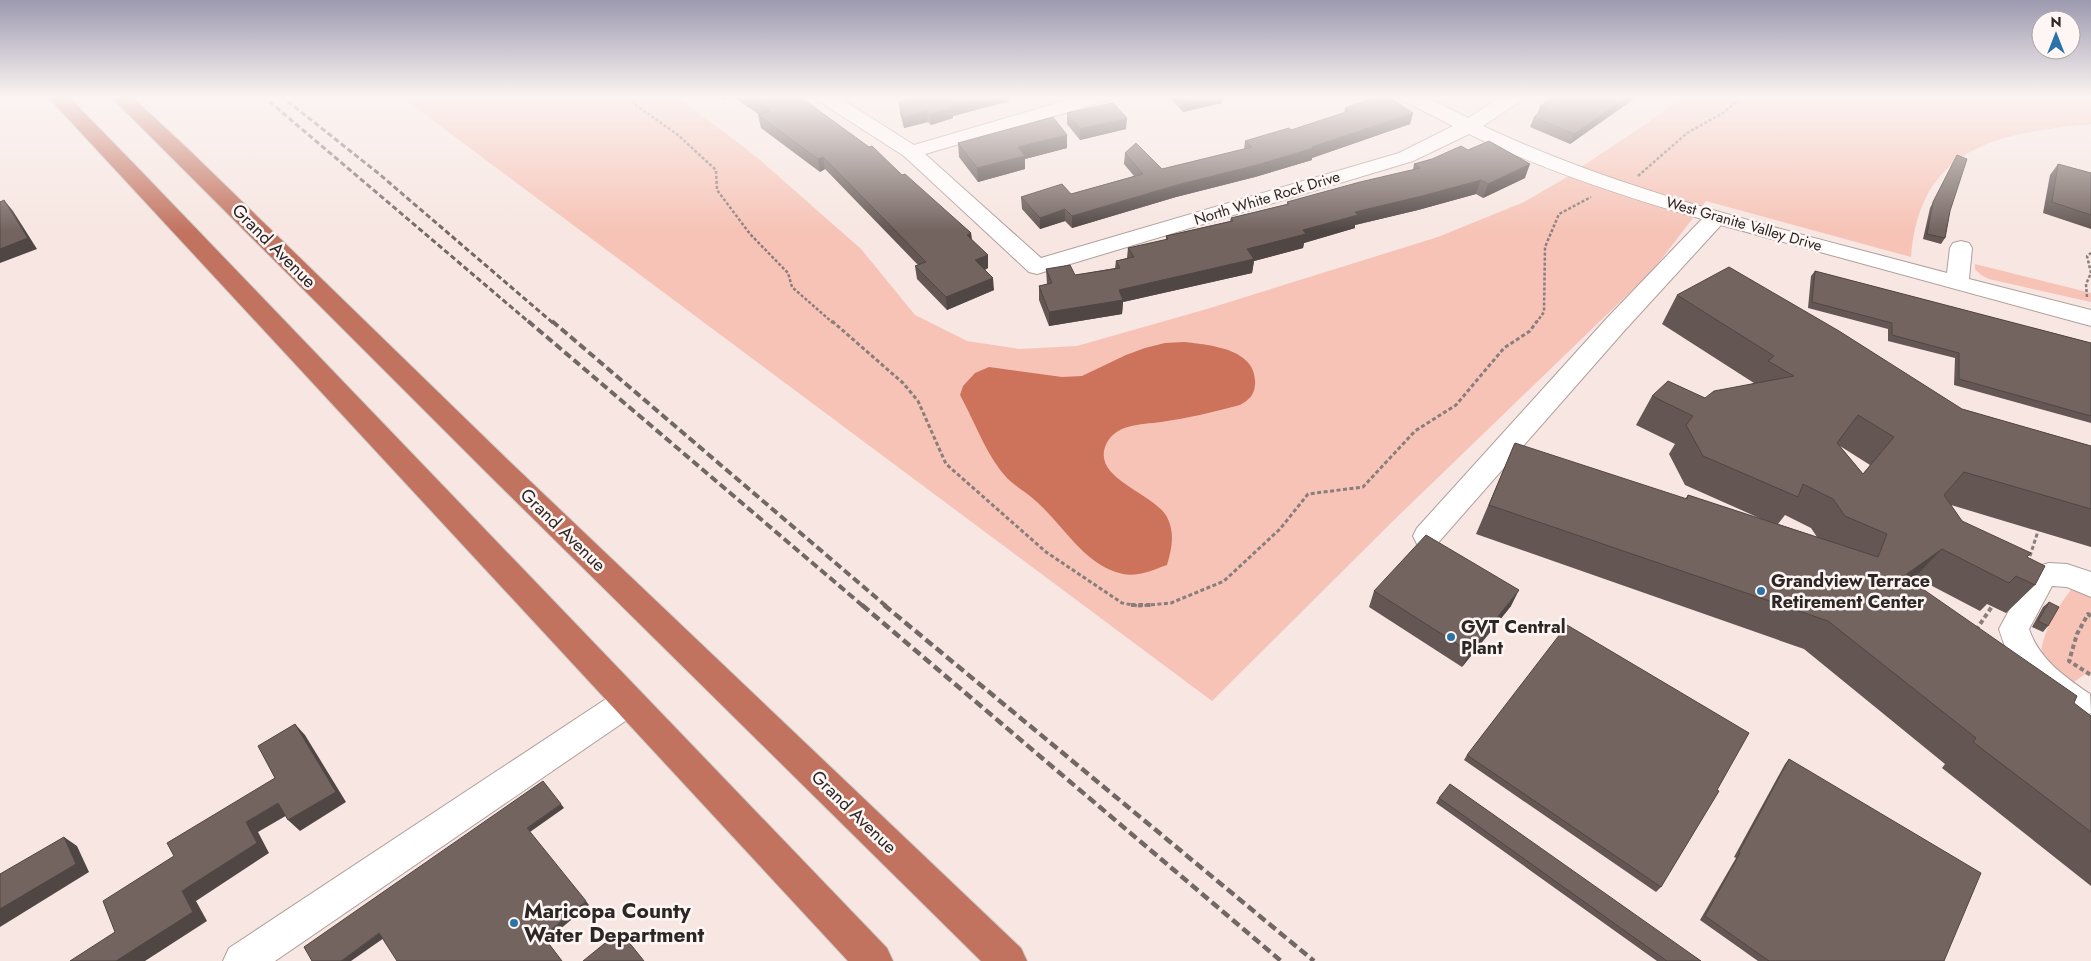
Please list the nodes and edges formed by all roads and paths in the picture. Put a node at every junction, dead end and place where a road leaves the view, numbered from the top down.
1 (99, 141) edge
2 (168, 141) edge
3 (684, 141) edge
4 (894, 141) edge
5 (949, 141) edge
6 (1439, 141) edge
7 (1503, 141) edge
8 (1677, 141) edge
9 (911, 152) junction
10 (1616, 185) junction
11 (1716, 217) junction
12 (1961, 248) dead end
13 (2091, 253) edge
14 (1957, 283) junction
15 (2090, 318) edge
16 (1427, 536) edge
17 (2091, 585) edge
18 (2091, 616) edge
19 (2091, 675) edge
20 (629, 701) junction
21 (2079, 704) edge
22 (242, 961) edge
23 (874, 961) edge
24 (1008, 961) edge

1 - 20 highway
2 - 24 highway, Grand Avenue
3 - 10 path
4 - 9 street
5 - 9 street
6 - 9 street, North White Rock Drive
7 - 10 street, West Granite Valley Drive
8 - 10 path
10 - 11 street, West Granite Valley Drive
11 - 14 street, West Granite Valley Drive
11 - 16 street
12 - 14 street
13 - 15 path
14 - 15 street, West Granite Valley Drive
17 - 21 street
18 - 19 path
20 - 22 street
20 - 23 highway

